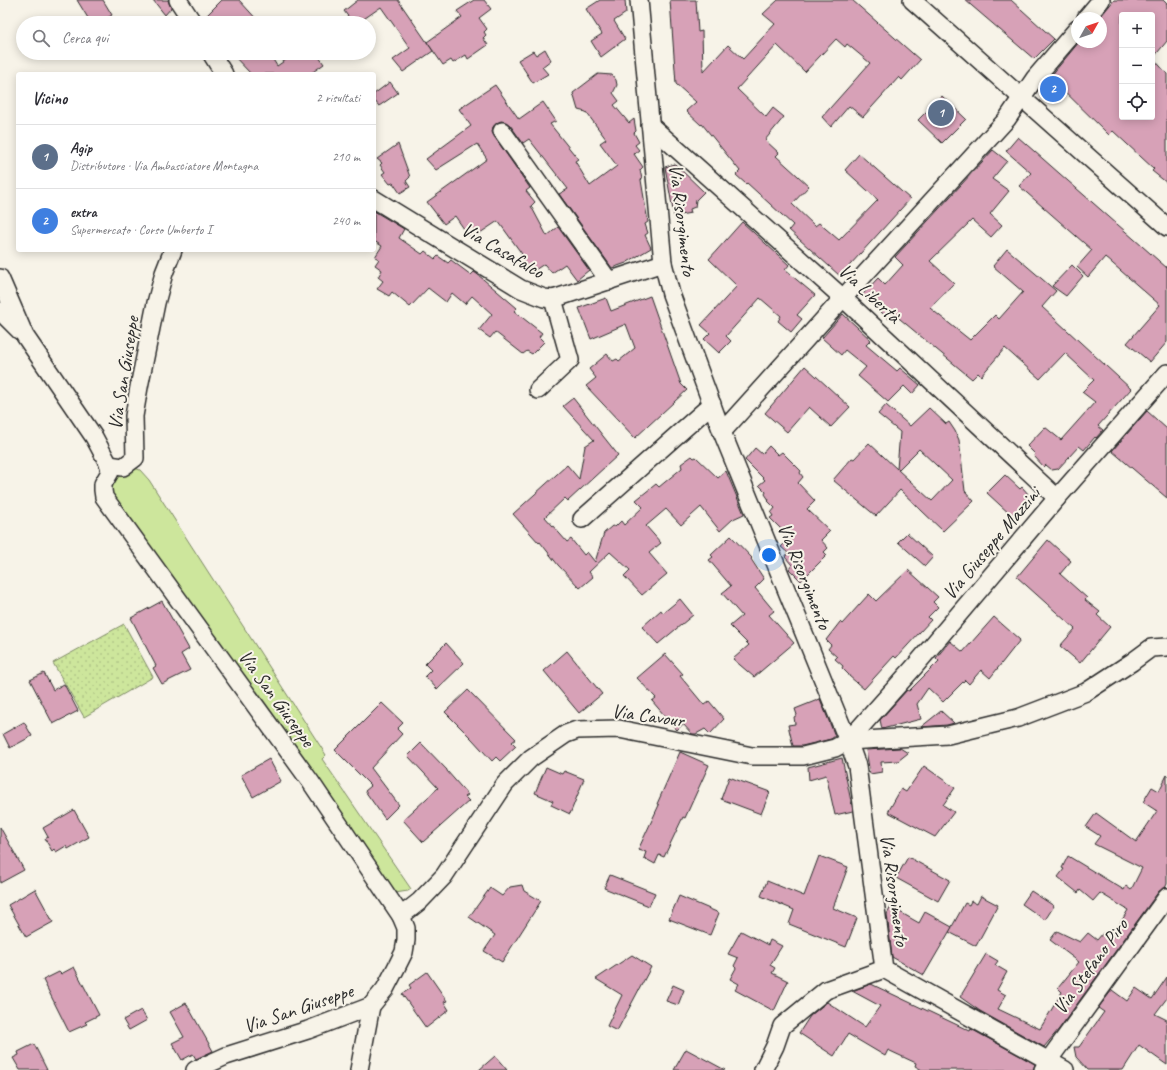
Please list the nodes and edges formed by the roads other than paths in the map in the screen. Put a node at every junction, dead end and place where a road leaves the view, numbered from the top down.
1 (178, 0) edge
2 (639, 0) edge
3 (912, 0) edge
4 (1101, 0) edge
5 (1091, 12) edge
6 (188, 16) edge
7 (1071, 35) edge
8 (215, 60) edge
9 (223, 72) edge
10 (1022, 98) junction
11 (650, 125) junction
12 (502, 131) dead end
13 (376, 200) edge
14 (1167, 227) edge
15 (172, 252) edge
16 (663, 263) junction
17 (0, 278) edge
18 (609, 281) junction
19 (843, 298) junction
20 (553, 299) junction
21 (0, 311) edge
22 (25, 336) junction
23 (1167, 373) edge
24 (538, 390) dead end
25 (712, 404) junction
26 (722, 432) junction
27 (110, 465) junction
28 (1057, 498) junction
29 (582, 519) dead end
30 (1167, 647) edge
31 (848, 741) junction
32 (1167, 897) edge
33 (401, 916) junction
34 (884, 969) junction
35 (371, 1006) junction
36 (1045, 1066) edge
37 (195, 1070) edge
38 (359, 1070) edge
39 (763, 1070) edge
40 (1065, 1070) edge

1 - 6 street
2 - 11 street, Via Risorgimento
3 - 10 street
4 - 5 street
7 - 10 street
8 - 9 street
10 - 14 street
10 - 19 street
11 - 16 street, Via Risorgimento
11 - 19 street, Via Libertà
12 - 18 street
13 - 20 street, Via Casafalco
15 - 27 street, Via San Giuseppe
16 - 18 street, Via Casafalco
16 - 25 street, Via Risorgimento
17 - 22 street
18 - 20 street, Via Casafalco
19 - 26 street
19 - 28 street, Via Libertà
20 - 24 street
21 - 22 street
22 - 27 street
23 - 28 street, Via Giuseppe Mazzini
25 - 26 street, Via Risorgimento
25 - 29 street
26 - 31 street, Via Risorgimento
27 - 33 street, Via San Giuseppe
28 - 31 street, Via Giuseppe Mazzini
30 - 31 street
31 - 33 street, Via Cavour
31 - 34 street, Via Risorgimento
32 - 36 street, Via Stefano Piro
33 - 35 street, Via San Giuseppe
34 - 36 street, Via Risorgimento
34 - 39 street
35 - 37 street, Via San Giuseppe
35 - 38 street
36 - 40 street, Via Risorgimento

